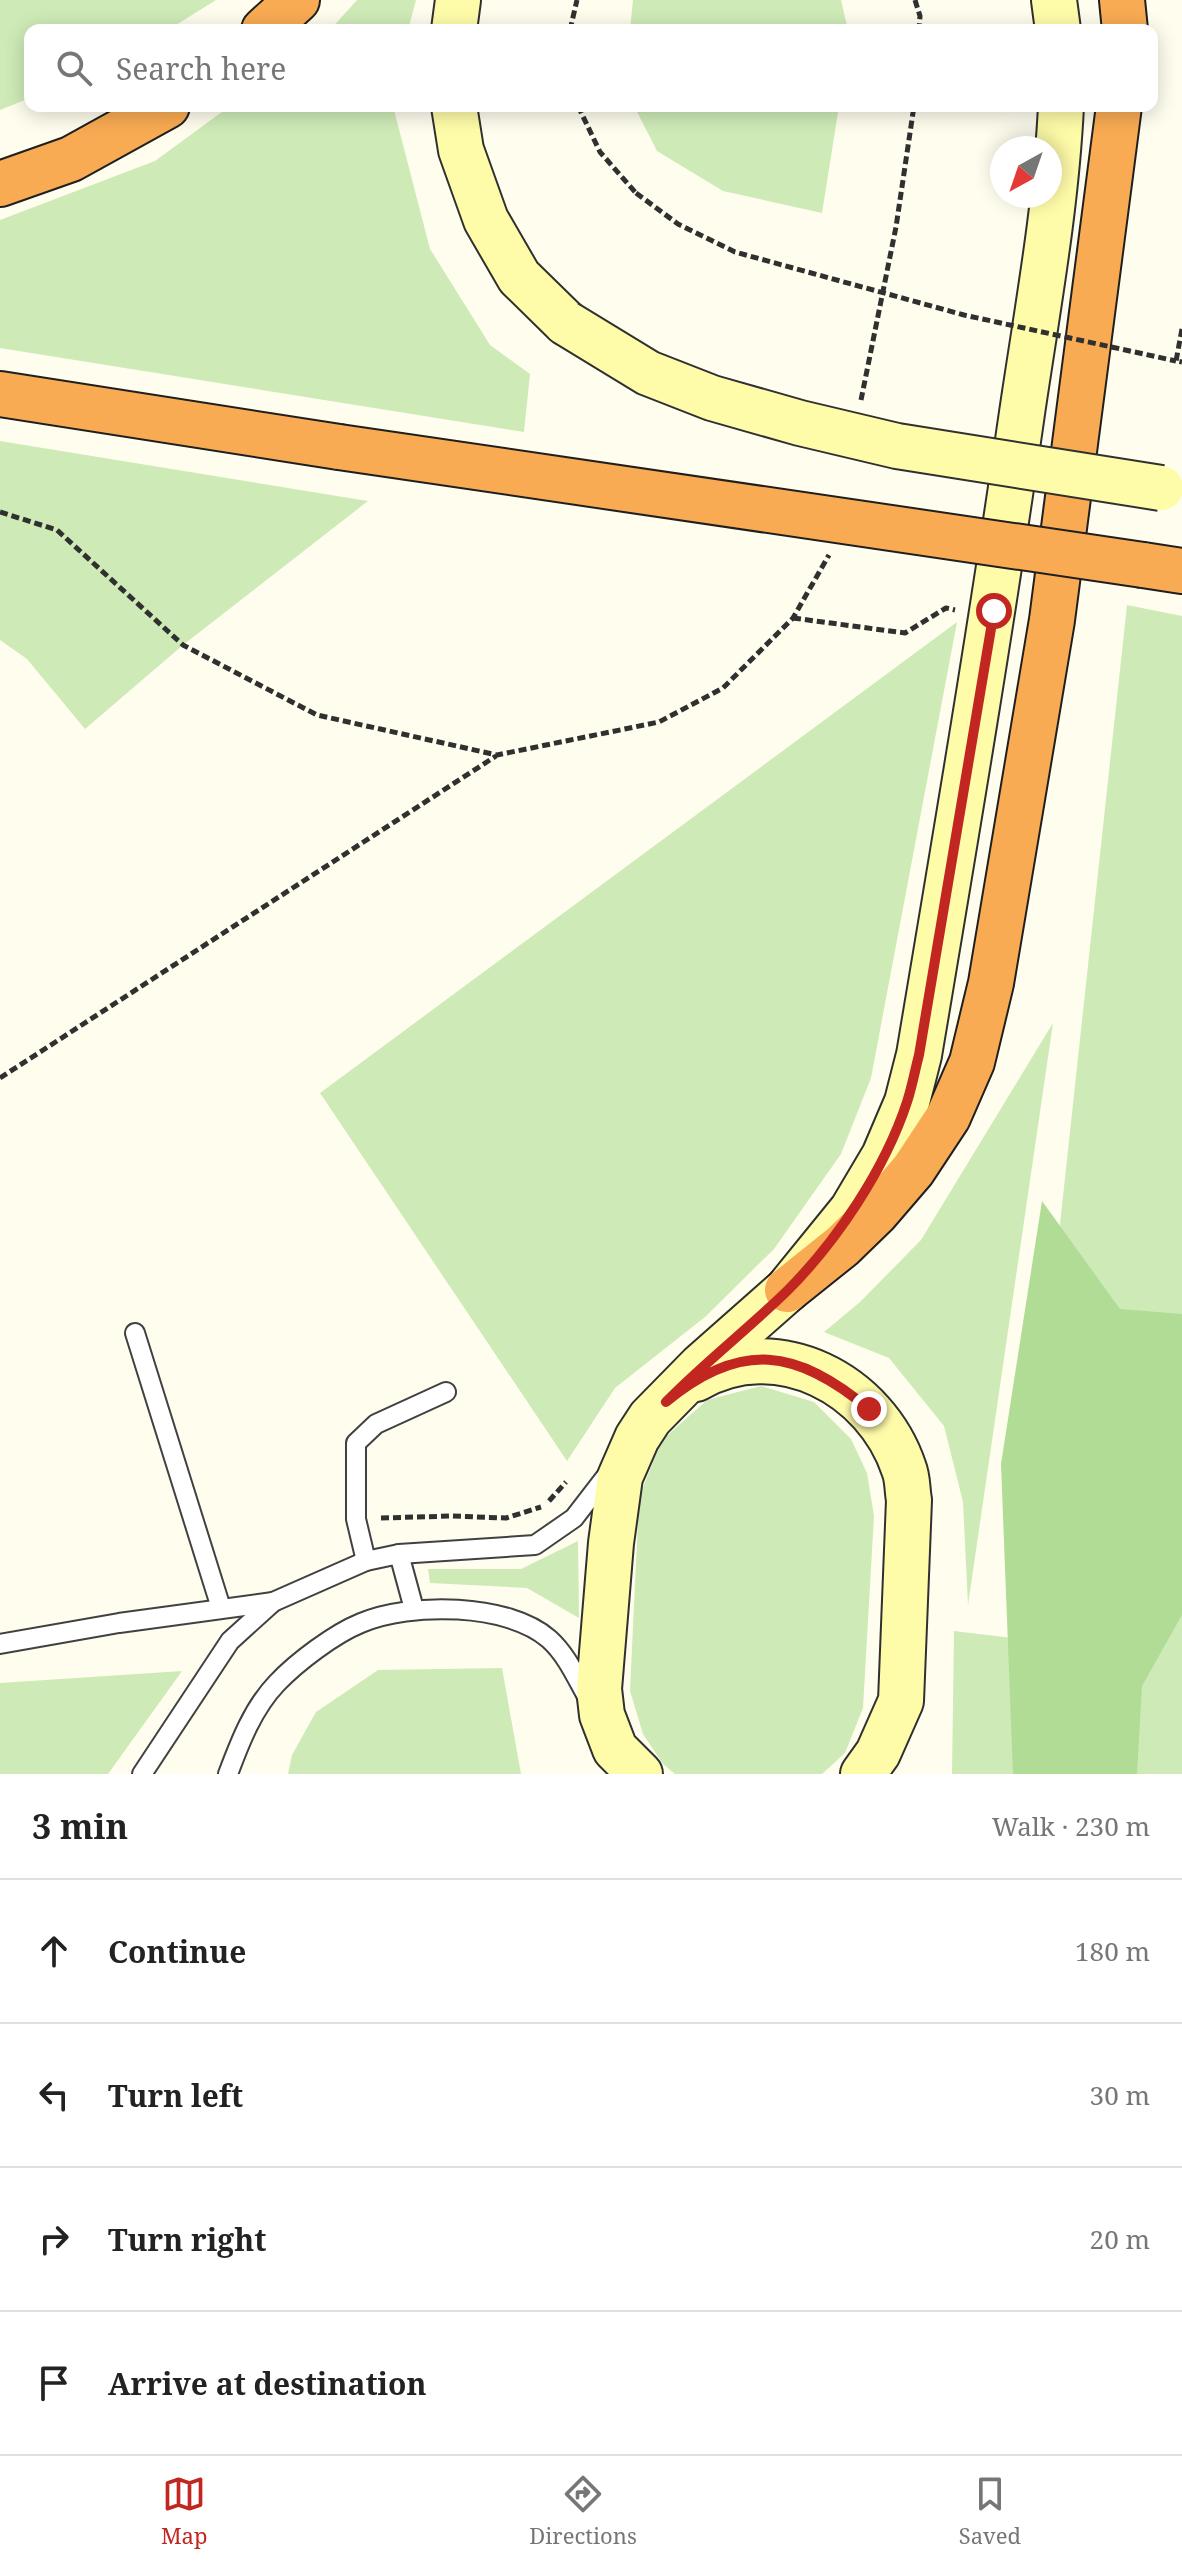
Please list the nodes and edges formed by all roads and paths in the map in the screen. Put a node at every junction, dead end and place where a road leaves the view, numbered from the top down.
1 (297, 0) edge
2 (458, 0) edge
3 (577, 0) edge
4 (915, 0) edge
5 (1054, 0) edge
6 (1122, 0) edge
7 (271, 24) edge
8 (455, 24) edge
9 (571, 24) edge
10 (919, 24) edge
11 (1057, 24) edge
12 (1124, 24) edge
13 (156, 112) edge
14 (455, 112) edge
15 (581, 112) edge
16 (913, 112) edge
17 (1061, 112) edge
18 (1118, 112) edge
19 (0, 184) edge
20 (1182, 329) edge
21 (1179, 361) edge
22 (0, 394) edge
23 (858, 415) dead end
24 (1171, 490) edge
25 (0, 512) edge
26 (832, 540) dead end
27 (1163, 568) edge
28 (967, 612) dead end
29 (793, 618) junction
30 (497, 755) junction
31 (0, 1078) edge
32 (787, 1290) junction
33 (135, 1333) dead end
34 (446, 1392) dead end
35 (666, 1402) junction
36 (637, 1438) junction
37 (574, 1473) dead end
38 (356, 1519) junction
39 (399, 1554) junction
40 (366, 1561) junction
41 (273, 1602) junction
42 (221, 1608) junction
43 (414, 1609) junction
44 (0, 1644) edge
45 (901, 1701) junction
46 (628, 1766) edge
47 (142, 1774) edge
48 (228, 1774) edge
49 (863, 1774) edge
50 (901, 1774) edge

1 - 7 highway
2 - 8 main road
3 - 9 path
4 - 10 path
5 - 11 main road
6 - 12 highway
13 - 19 highway
14 - 24 main road, bridge
15 - 21 path, bridge
16 - 23 path
17 - 32 main road
18 - 32 highway
20 - 21 path
22 - 27 highway, bridge
25 - 30 path
26 - 29 path
28 - 29 path
29 - 30 path
30 - 31 path
32 - 35 main road
33 - 42 lane
34 - 38 lane
35 - 36 main road
35 - 45 main road
36 - 39 lane
36 - 46 main road
37 - 38 path
38 - 40 lane
39 - 40 lane
39 - 43 lane
40 - 41 lane
41 - 42 lane
41 - 47 lane
42 - 44 lane
43 - 46 lane
43 - 48 lane
45 - 49 main road
45 - 50 main road

